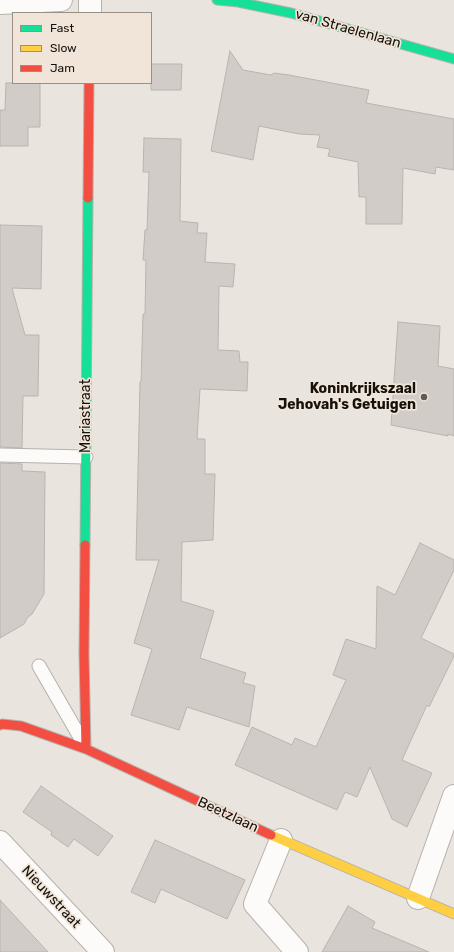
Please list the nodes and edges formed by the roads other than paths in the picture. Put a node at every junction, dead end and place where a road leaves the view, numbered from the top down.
1 (61, 0) edge
2 (90, 0) edge
3 (217, 0) edge
4 (0, 3) edge
5 (90, 12) edge
6 (454, 59) edge
7 (89, 84) edge
8 (0, 455) edge
9 (86, 457) junction
10 (39, 666) dead end
11 (0, 725) edge
12 (86, 749) junction
13 (454, 796) edge
14 (281, 840) junction
15 (0, 842) edge
16 (418, 898) junction
17 (454, 914) edge
18 (103, 952) edge
19 (297, 952) edge

1 - 4 street
2 - 5 street
3 - 6 street, van Straelenlaan
7 - 9 street, Mariastraat
8 - 9 lane
9 - 12 street, Mariastraat
10 - 12 lane
11 - 12 street, Beetzlaan
12 - 14 street, Beetzlaan
13 - 16 street
14 - 16 street, Beetzlaan
14 - 19 street
15 - 18 street, Nieuwstraat
16 - 17 street, Beetzlaan

